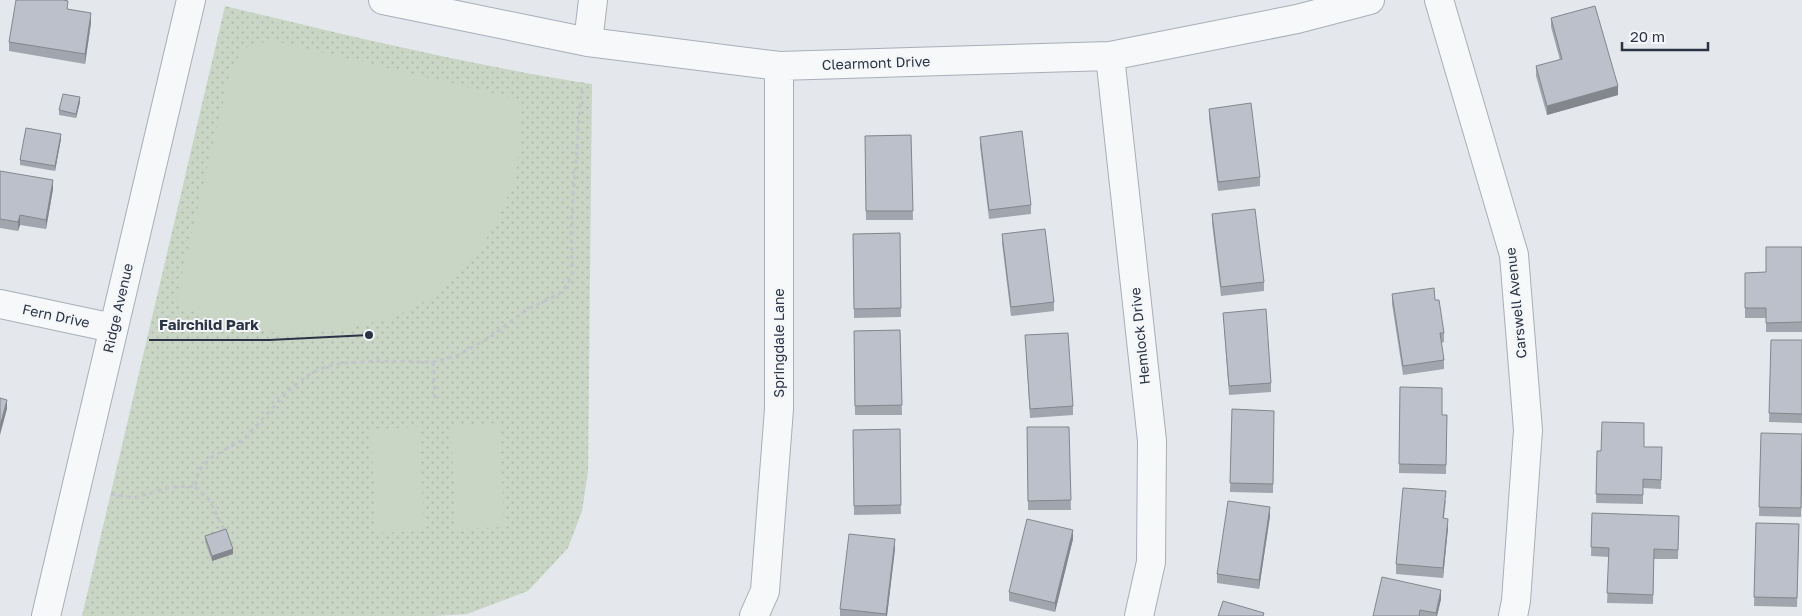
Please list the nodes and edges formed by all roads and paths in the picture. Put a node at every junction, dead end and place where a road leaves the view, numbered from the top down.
1 (191, 0) edge
2 (383, 0) edge
3 (593, 0) edge
4 (1370, 0) edge
5 (1439, 0) edge
6 (588, 42) junction
7 (1110, 56) junction
8 (779, 66) junction
9 (582, 82) dead end
10 (0, 304) edge
11 (113, 328) junction
12 (433, 362) junction
13 (434, 400) dead end
14 (195, 487) junction
15 (111, 494) dead end
16 (225, 532) edge
17 (46, 616) edge
18 (754, 616) edge
19 (1139, 616) edge
20 (1513, 616) edge

1 - 11 street, Ridge Avenue
2 - 6 street, Clearmont Drive
3 - 6 street
4 - 7 street, Clearmont Drive
5 - 20 street, Carswell Avenue
6 - 8 street, Clearmont Drive
7 - 8 street, Clearmont Drive
7 - 19 street, Hemlock Drive
8 - 18 street, Springdale Lane
9 - 12 path
10 - 11 street, Fern Drive
11 - 17 street, Ridge Avenue
12 - 13 path
12 - 14 path
14 - 15 path
14 - 16 path

